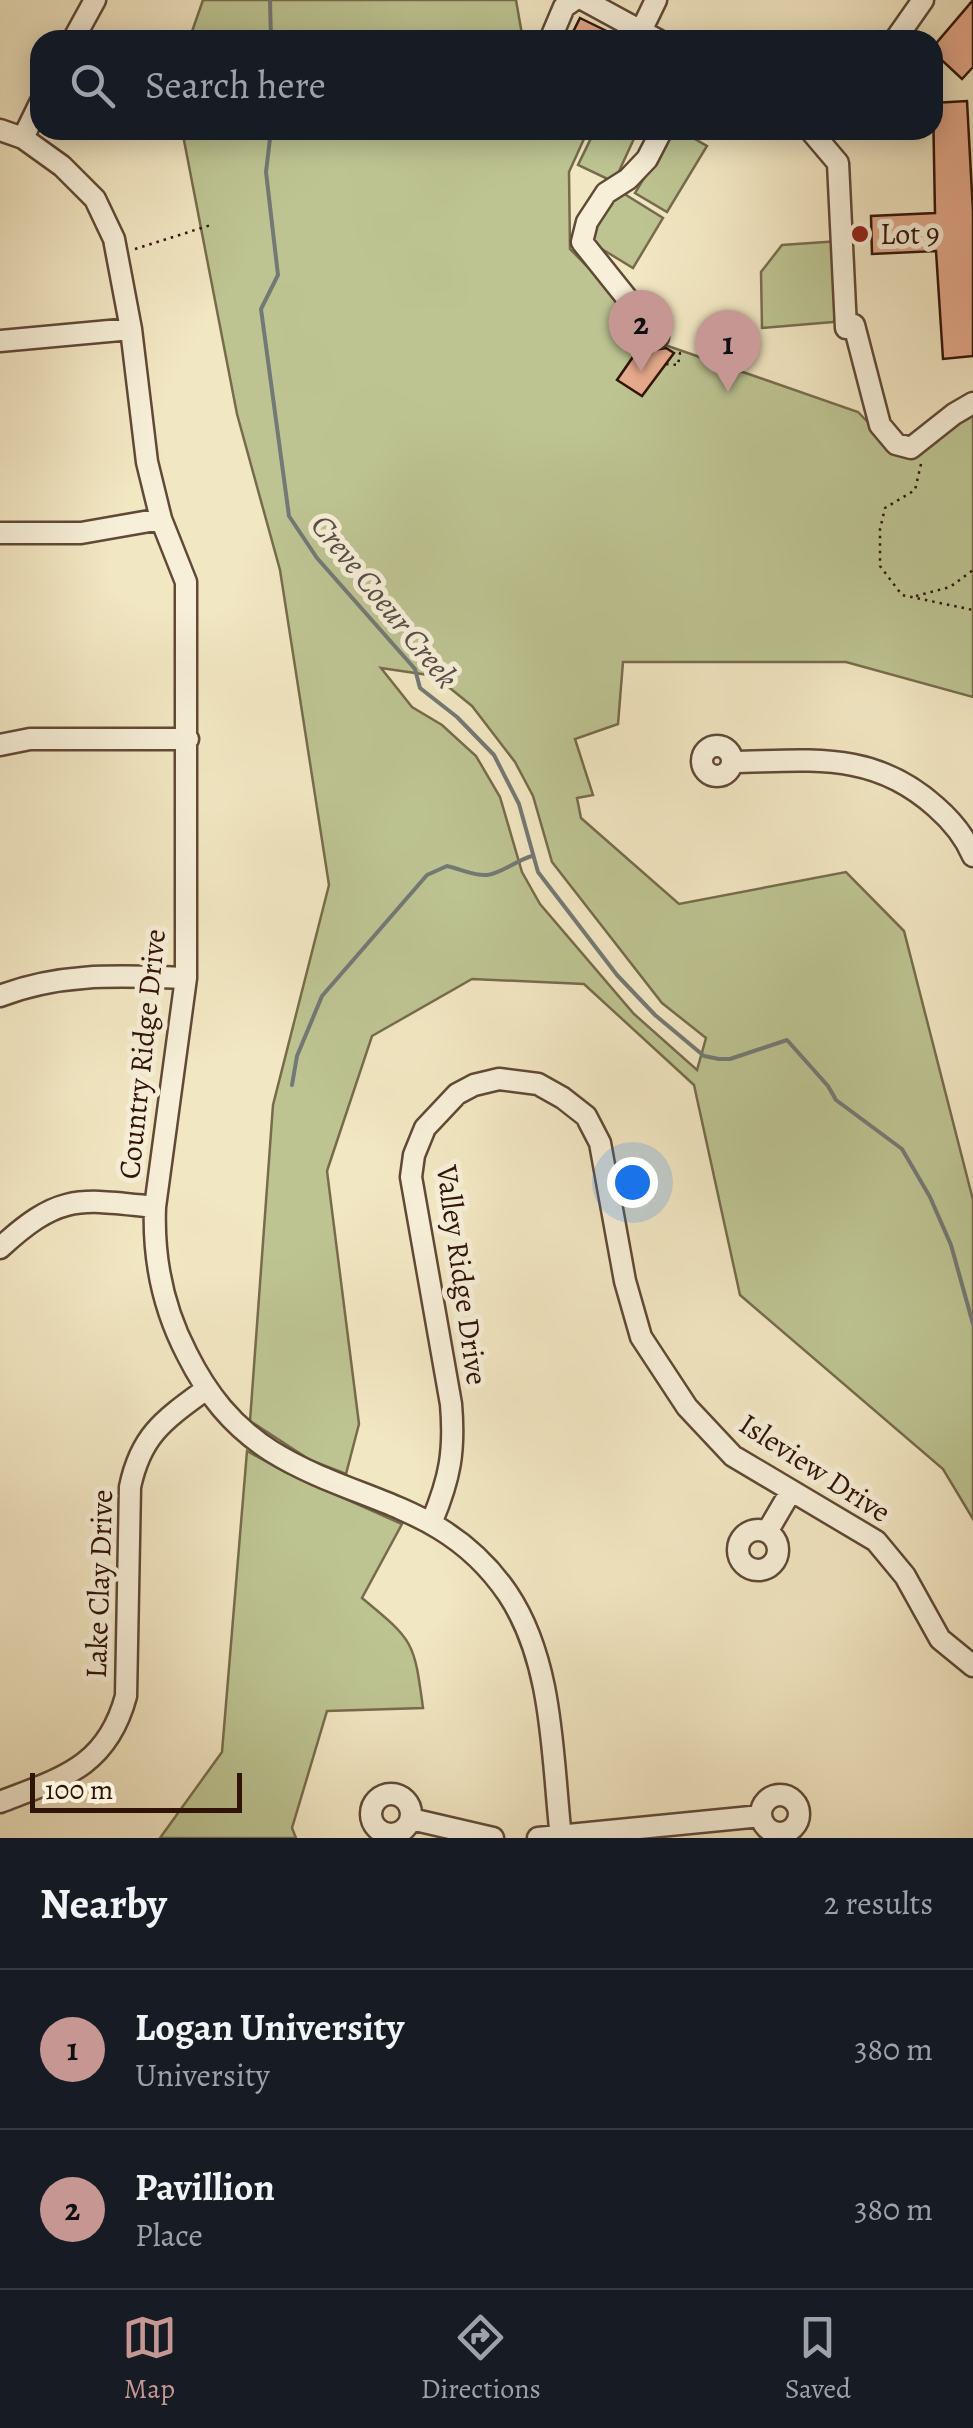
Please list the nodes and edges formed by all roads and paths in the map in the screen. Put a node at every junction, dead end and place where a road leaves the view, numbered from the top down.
1 (94, 0) edge
2 (574, 0) edge
3 (584, 0) edge
4 (656, 0) edge
5 (923, 0) edge
6 (79, 30) edge
7 (554, 30) edge
8 (639, 30) edge
9 (651, 30) edge
10 (902, 30) edge
11 (30, 124) edge
12 (0, 130) edge
13 (23, 138) junction
14 (657, 140) edge
15 (818, 140) edge
16 (210, 226) dead end
17 (134, 250) dead end
18 (131, 329) junction
19 (658, 336) dead end
20 (0, 340) edge
21 (685, 354) dead end
22 (666, 364) dead end
23 (973, 403) edge
24 (920, 443) junction
25 (160, 519) junction
26 (0, 533) edge
27 (973, 570) edge
28 (914, 597) junction
29 (973, 610) edge
30 (188, 739) junction
31 (0, 745) edge
32 (732, 762) dead end
33 (973, 856) edge
34 (186, 978) junction
35 (0, 996) edge
36 (499, 1080) joint
37 (155, 1207) junction
38 (0, 1248) edge
39 (205, 1390) junction
40 (791, 1491) junction
41 (432, 1521) junction
42 (768, 1532) dead end
43 (973, 1666) edge
44 (0, 1802) edge
45 (761, 1816) dead end
46 (411, 1819) dead end
47 (561, 1836) edge
48 (493, 1838) edge
49 (538, 1838) edge

1 - 6 street
2 - 7 street
3 - 8 street
4 - 9 street
5 - 10 street
11 - 13 street
12 - 13 street, Country Ridge Drive
13 - 18 street, Country Ridge Drive
14 - 19 street
15 - 24 street
16 - 17 path
18 - 20 street
18 - 25 street, Country Ridge Drive
21 - 22 path
23 - 24 street
24 - 28 path
25 - 26 street
25 - 30 street, Country Ridge Drive
27 - 28 path
28 - 29 path
30 - 31 street
30 - 34 street, Country Ridge Drive
32 - 33 street
34 - 35 street
34 - 37 street, Country Ridge Drive
36 - 40 street, Isleview Drive
36 - 41 street, Valley Ridge Drive
37 - 38 street
37 - 39 street, Country Ridge Drive
39 - 41 street, Country Ridge Drive
39 - 44 street, Lake Clay Drive
40 - 42 street
40 - 43 street, Isleview Drive
41 - 47 street, Country Ridge Drive
45 - 47 street
46 - 48 street
47 - 49 street

